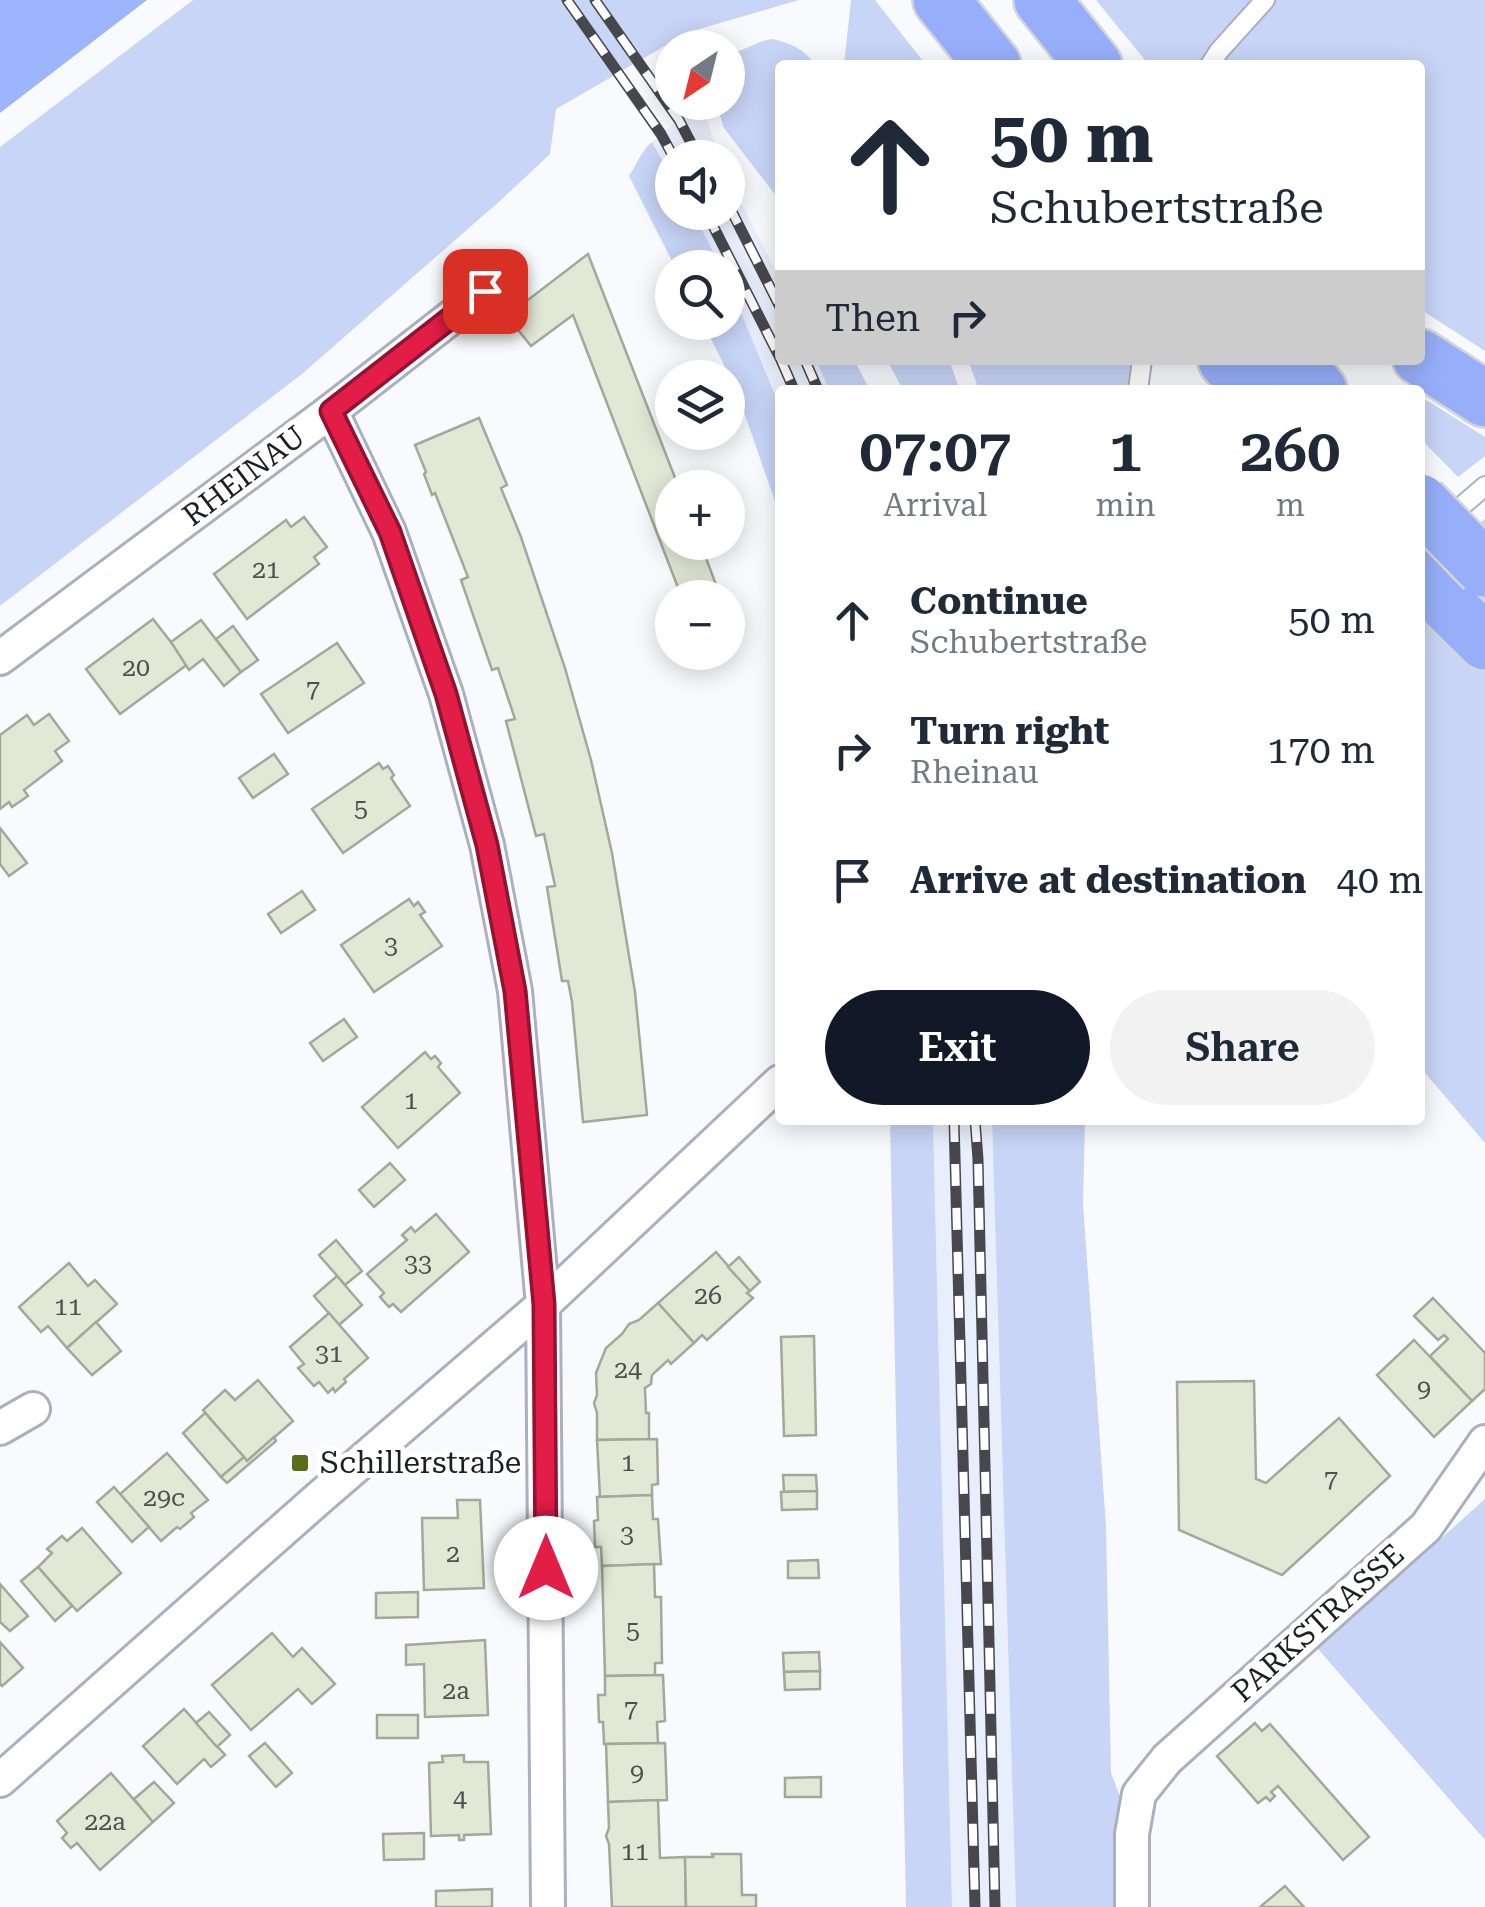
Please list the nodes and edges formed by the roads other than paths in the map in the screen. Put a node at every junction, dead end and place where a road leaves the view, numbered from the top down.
1 (942, 0) edge
2 (1008, 0) edge
3 (1042, 0) edge
4 (1265, 0) edge
5 (988, 60) edge
6 (1054, 60) edge
7 (1090, 60) edge
8 (1213, 60) edge
9 (485, 291) dead end
10 (1425, 360) edge
11 (1230, 365) edge
12 (1298, 365) edge
13 (1248, 385) edge
14 (1315, 385) edge
15 (1485, 399) edge
16 (331, 411) junction
17 (1485, 486) edge
18 (1425, 507) edge
19 (1425, 538) edge
20 (1485, 570) edge
21 (1425, 583) edge
22 (1478, 639) edge
23 (0, 658) edge
24 (775, 1087) edge
25 (544, 1304) junction
26 (33, 1409) dead end
27 (0, 1428) edge
28 (1485, 1442) edge
29 (5, 1765) edge
30 (548, 1907) edge
31 (1132, 1907) edge

1 - 5 highway
2 - 6 highway
3 - 7 highway
4 - 8 lane
9 - 16 street, RHEINAU
10 - 15 highway
11 - 13 highway
12 - 14 highway
16 - 23 street, RHEINAU
16 - 25 street
17 - 19 lane
18 - 20 highway, bridge
21 - 22 highway
24 - 25 street
25 - 29 street
25 - 30 street
26 - 27 street
28 - 31 street, PARKSTRASSE

